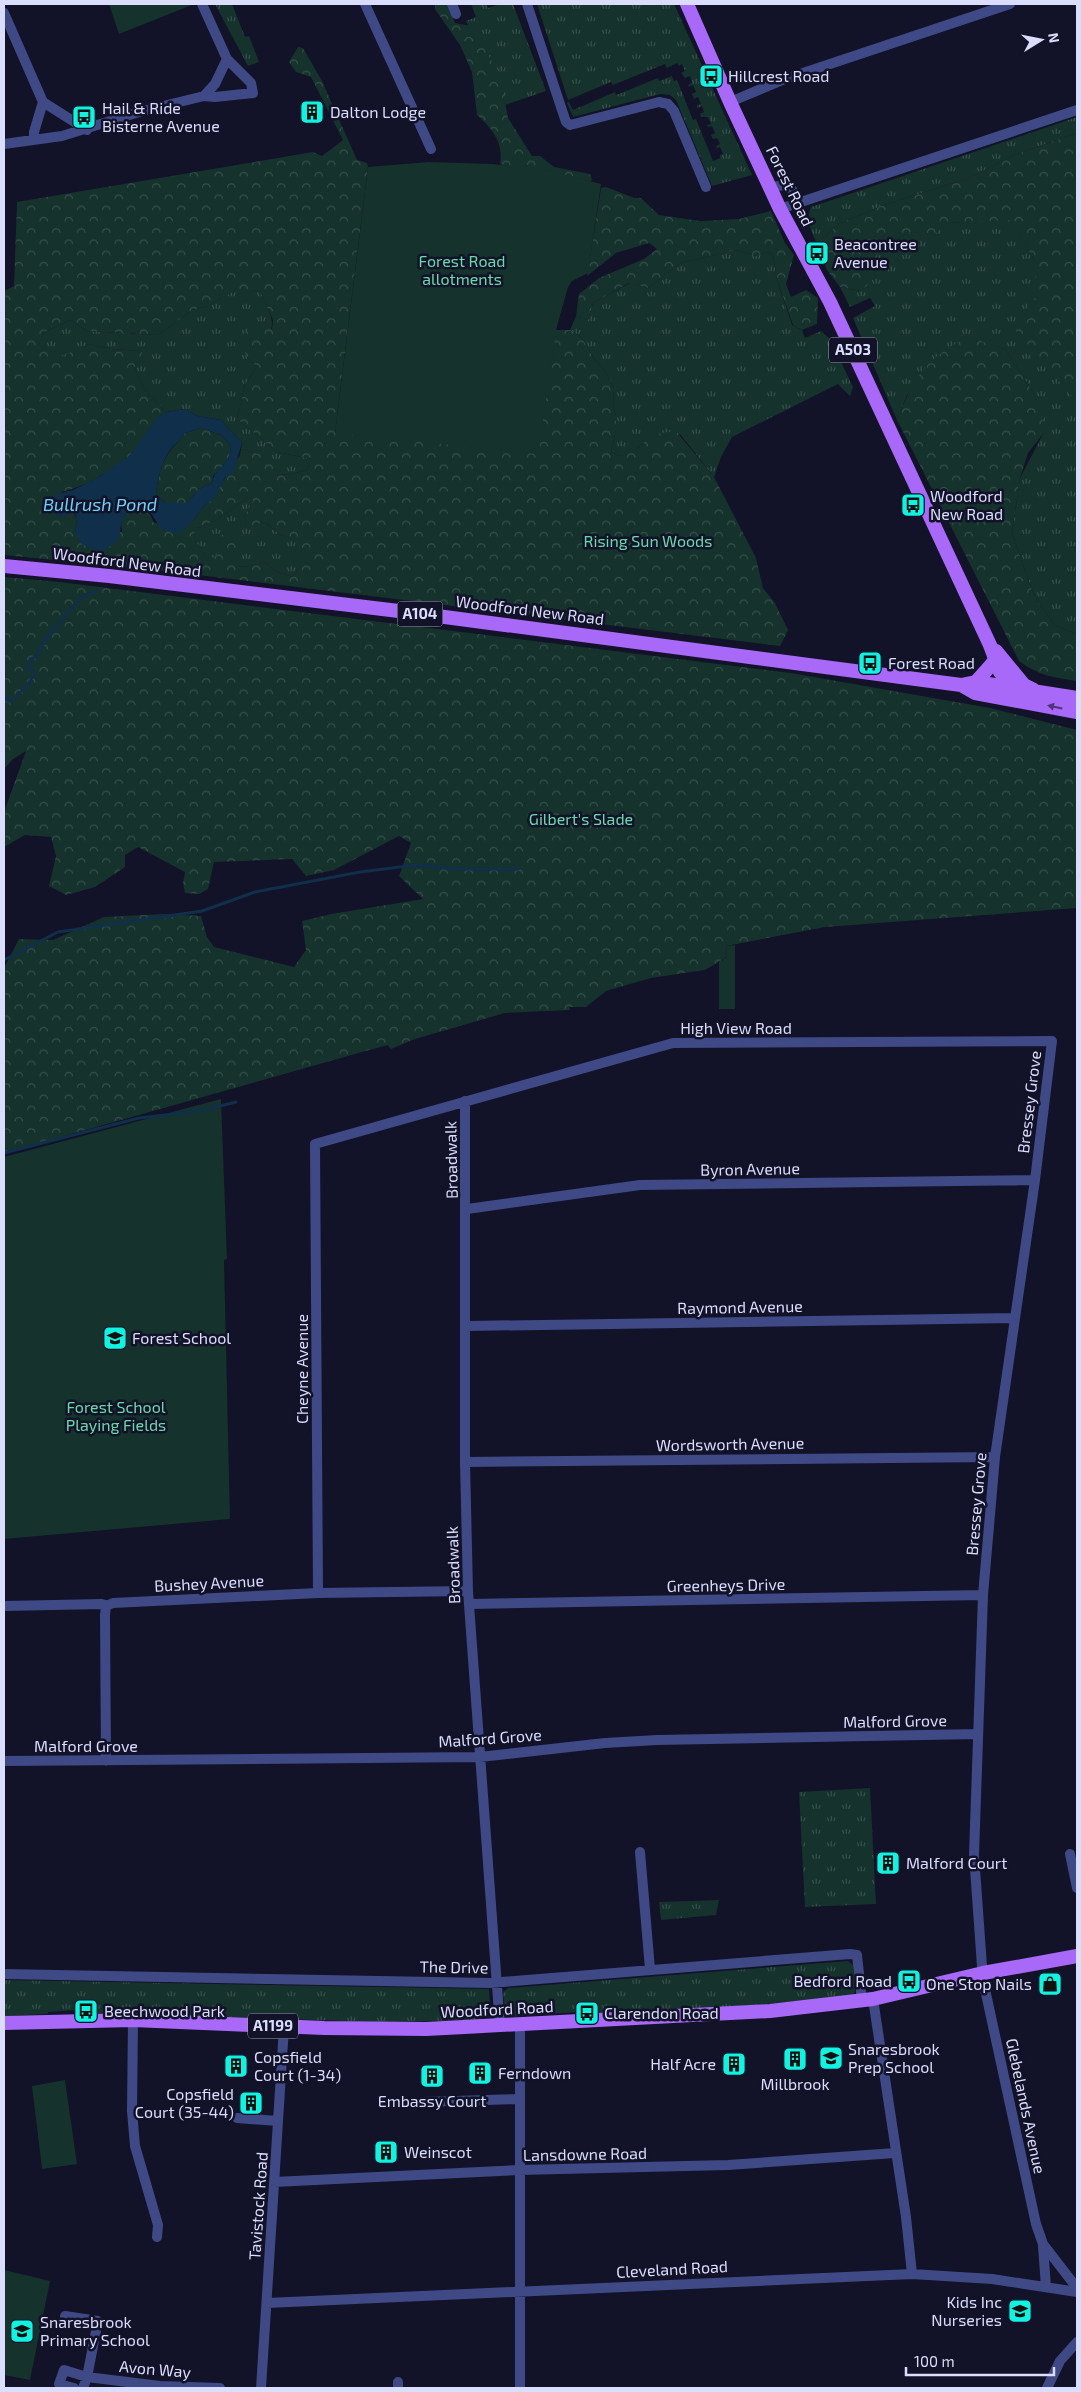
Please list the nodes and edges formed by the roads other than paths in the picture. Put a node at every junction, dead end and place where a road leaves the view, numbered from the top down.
1 (202, 4) edge
2 (365, 4) edge
3 (528, 4) edge
4 (687, 4) edge
5 (1010, 4) edge
6 (4, 13) edge
7 (227, 59) junction
8 (204, 96) junction
9 (43, 102) junction
10 (730, 102) junction
11 (1077, 110) edge
12 (87, 130) junction
13 (34, 140) junction
14 (4, 144) edge
15 (431, 149) dead end
16 (706, 187) dead end
17 (771, 188) junction
18 (799, 202) junction
19 (780, 209) junction
20 (4, 566) edge
21 (990, 645) junction
22 (995, 659) junction
23 (976, 682) junction
24 (961, 685) junction
25 (1014, 689) junction
26 (1039, 693) junction
27 (1077, 698) edge
28 (1027, 701) junction
29 (1077, 712) edge
30 (1052, 1041) joint
31 (465, 1101) junction
32 (315, 1144) joint
33 (1035, 1180) junction
34 (467, 1209) junction
35 (1014, 1318) junction
36 (466, 1326) junction
37 (995, 1457) junction
38 (465, 1462) junction
39 (468, 1591) junction
40 (318, 1594) junction
41 (983, 1595) junction
42 (468, 1604) junction
43 (4, 1606) edge
44 (106, 1606) junction
45 (978, 1734) junction
46 (480, 1757) junction
47 (4, 1761) edge
48 (106, 1761) junction
49 (640, 1852) dead end
50 (1070, 1854) dead end
51 (1077, 1888) edge
52 (1077, 1956) edge
53 (650, 1969) junction
54 (983, 1973) junction
55 (4, 1974) edge
56 (496, 1982) junction
57 (867, 2000) junction
58 (134, 2020) junction
59 (4, 2023) edge
60 (284, 2026) junction
61 (500, 2026) junction
62 (520, 2026) junction
63 (520, 2099) junction
64 (421, 2102) dead end
65 (237, 2118) dead end
66 (278, 2121) junction
67 (895, 2153) junction
68 (519, 2170) junction
69 (274, 2182) junction
70 (158, 2237) dead end
71 (1043, 2244) junction
72 (912, 2274) junction
73 (1046, 2287) junction
74 (1077, 2288) edge
75 (520, 2292) junction
76 (1077, 2292) edge
77 (267, 2303) junction
78 (65, 2316) dead end
79 (1077, 2342) edge
80 (87, 2377) junction
81 (74, 2388) edge
82 (83, 2388) edge
83 (220, 2388) edge
84 (261, 2388) edge
85 (520, 2388) edge
86 (1047, 2388) edge

1 - 7 street
2 - 15 street
3 - 16 street
4 - 10 main road, Forest Road / A503
5 - 10 street
6 - 9 street
7 - 8 street
7 - 8 street
8 - 12 street
9 - 12 street
9 - 13 street
10 - 17 main road, Forest Road / A503
11 - 18 street
12 - 13 street
13 - 14 street
17 - 18 street
17 - 19 main road, Forest Road / A503
18 - 19 street
19 - 21 main road, Forest Road / A503
20 - 24 main road, Woodford New Road / A104
21 - 22 main road, Forest Road / A503
21 - 26 main road, A503
22 - 23 main road
22 - 25 main road, Forest Road / A503
23 - 24 main road, Woodford New Road / A104
23 - 25 main road, Woodford New Road / A104
24 - 28 main road, Woodford New Road / A104
25 - 26 main road, Woodford New Road / A104
25 - 28 main road, Forest Road / A503
26 - 27 main road, Woodford New Road / A104
29 -> 28 main road, Woodford New Road / A104
30 - 31 street, High View Road
30 - 33 street, Bressey Grove
31 - 32 street, High View Road
31 - 34 street, Broadwalk
32 - 40 street, Cheyne Avenue
33 - 34 street, Byron Avenue
33 - 35 street, Bressey Grove
34 - 36 street, Broadwalk
35 - 36 street, Raymond Avenue
35 - 37 street, Bressey Grove
36 - 38 street, Broadwalk
37 - 38 street, Wordsworth Avenue
37 - 41 street, Bressey Grove
38 - 39 street, Broadwalk
39 - 40 street, Bushey Avenue
39 - 42 street, Broadwalk
40 - 44 street, Bushey Avenue
41 - 42 street, Greenheys Drive
41 - 45 street, Bressey Grove
42 - 46 street, Broadwalk
43 - 44 street, Bushey Avenue
44 - 48 street
45 - 46 street, Malford Grove
45 - 54 street, Bressey Grove
46 - 48 street, Malford Grove
46 - 56 street, Broadwalk
47 - 48 street, Malford Grove
49 - 53 street
50 - 51 street
52 - 54 main road, Woodford Road / A1199
53 - 56 street, The Drive
53 - 57 street, The Drive
54 - 57 main road, Woodford Road / A1199
54 - 71 street, Glebelands Avenue
55 - 56 street, The Drive
56 - 61 street, Broadwalk
57 - 62 main road, Woodford Road / A1199
57 - 67 street
58 - 59 main road, Woodford Road / A1199
58 - 60 main road, Woodford Road / A1199
58 - 70 street
60 - 61 main road, Woodford Road / A1199
60 - 66 street, Tavistock Road
61 - 62 main road, Woodford Road / A1199
62 - 63 street
63 - 64 street
63 - 68 street
65 - 66 street
66 - 69 street, Tavistock Road
67 - 68 street, Lansdowne Road
67 - 72 street
68 - 69 street, Lansdowne Road
68 - 75 street
69 - 77 street, Tavistock Road
71 - 73 street, Glebelands Avenue
71 - 74 street, Glebelands Avenue
72 - 73 street, Cleveland Road
72 - 75 street, Cleveland Road
73 - 76 street, Cleveland Road
75 - 77 street, Cleveland Road
75 - 85 street
77 - 84 street, Tavistock Road
78 - 80 street
79 - 86 street
80 - 81 street, Avon Way
80 - 82 street
80 - 83 street, Avon Way

